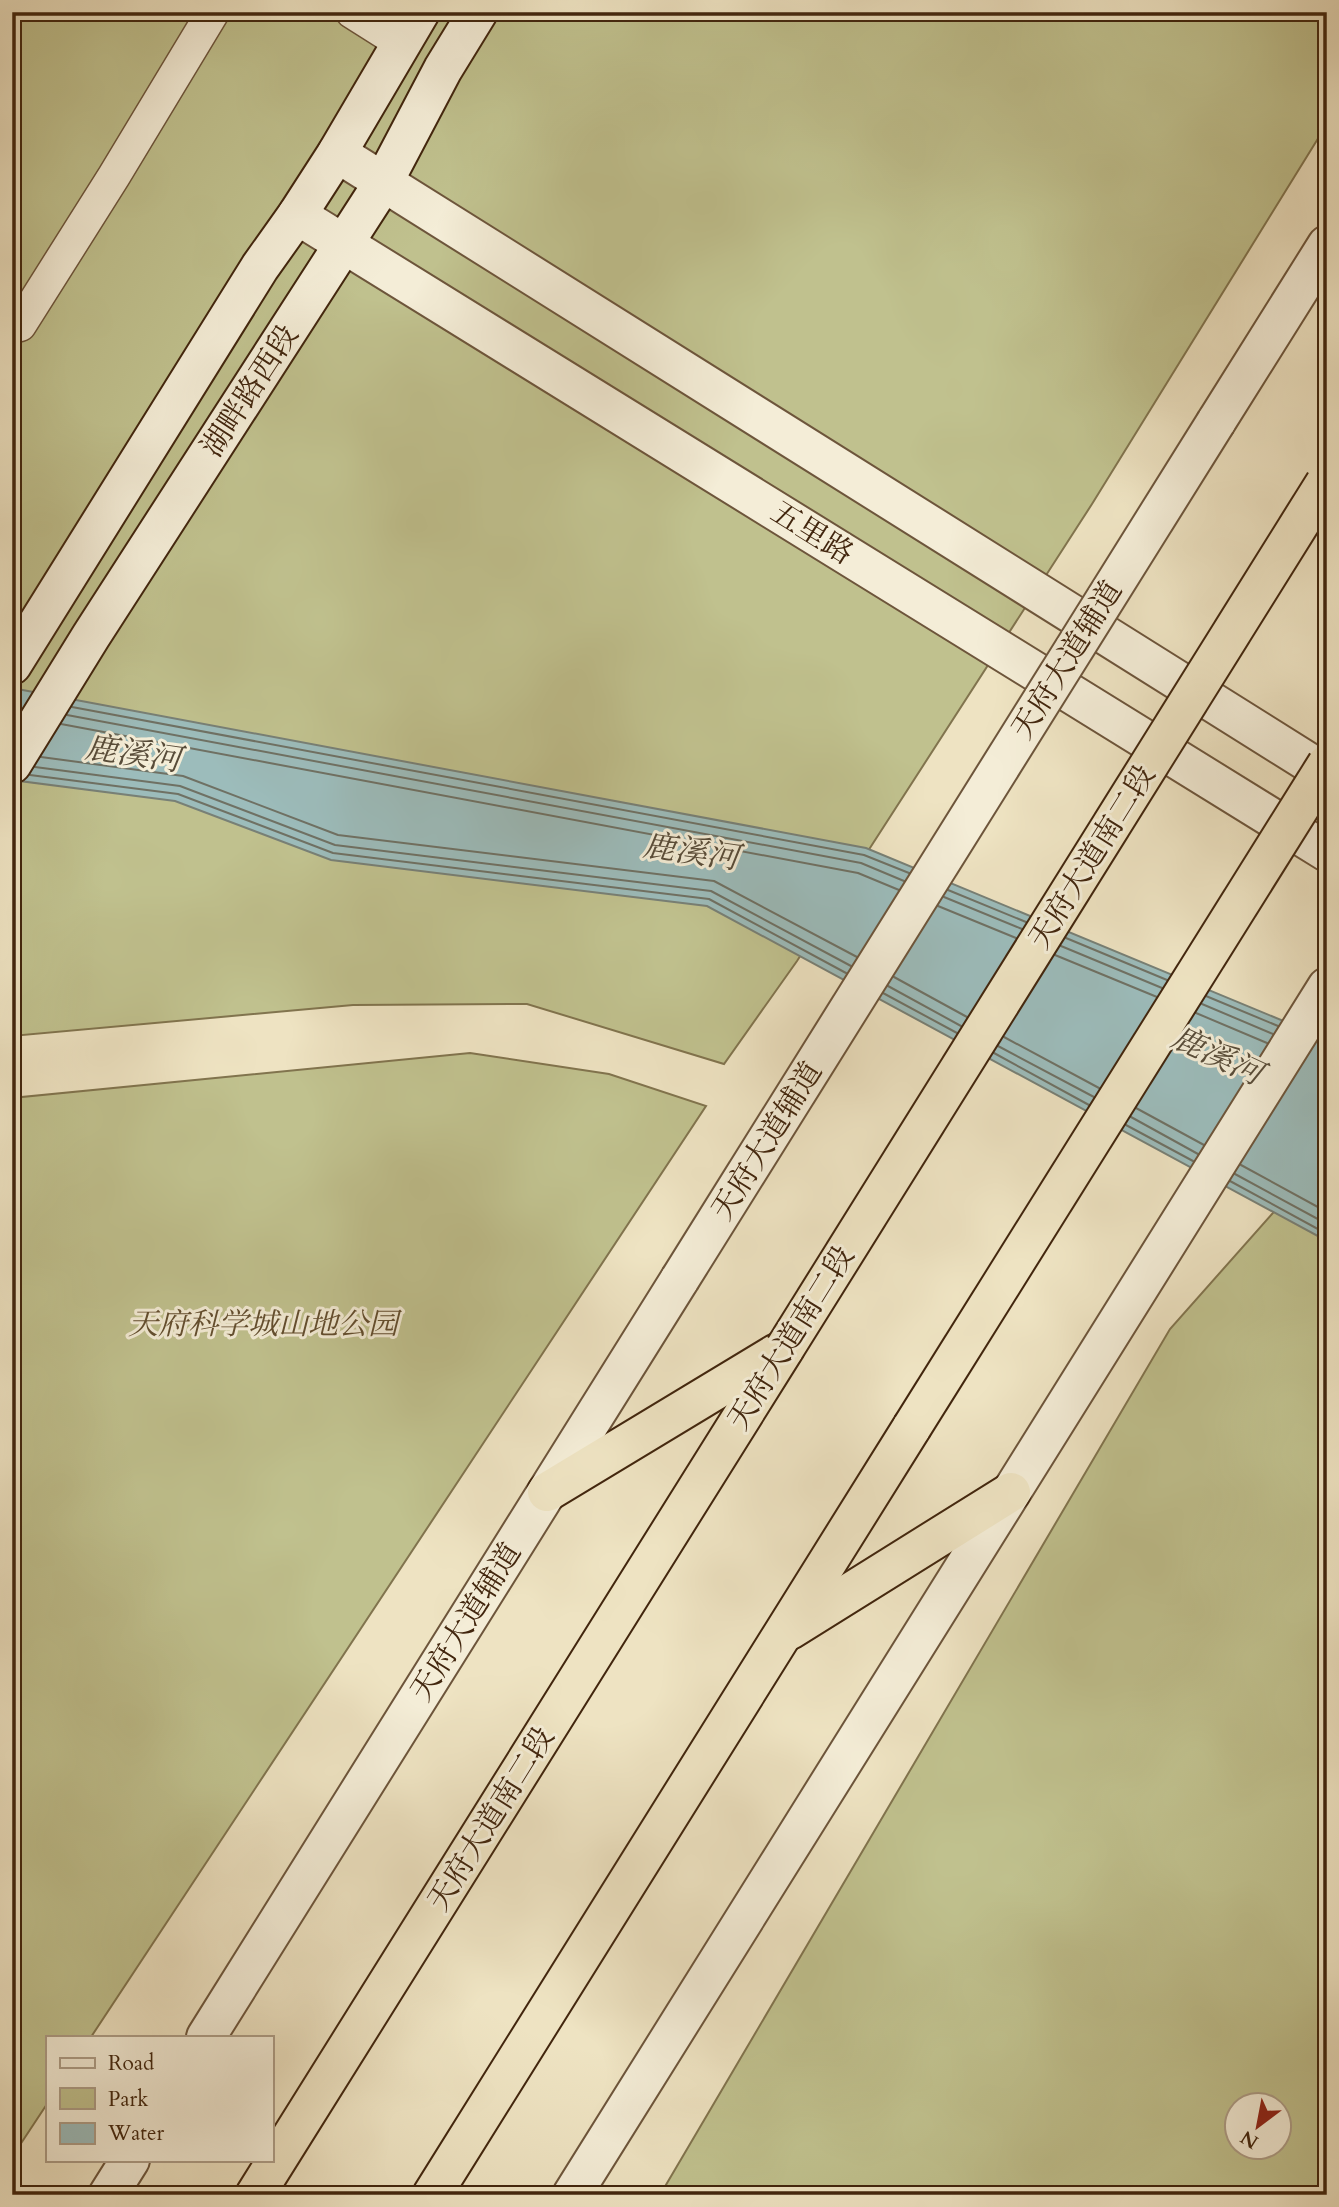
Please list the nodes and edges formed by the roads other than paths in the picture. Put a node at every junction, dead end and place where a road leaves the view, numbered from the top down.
1 (213, 12) edge
2 (352, 12) edge
3 (478, 12) edge
4 (410, 28) edge
5 (337, 153) junction
6 (383, 183) junction
7 (297, 215) junction
8 (345, 244) junction
9 (1327, 244) edge
10 (12, 327) edge
11 (1326, 482) edge
12 (12, 665) edge
13 (12, 764) edge
14 (1327, 764) edge
15 (1327, 774) edge
16 (1327, 852) edge
17 (1327, 987) edge
18 (785, 1348) junction
19 (547, 1492) junction
20 (1012, 1492) junction
21 (782, 1634) junction
22 (207, 2036) edge
23 (129, 2162) edge
24 (108, 2195) edge
25 (256, 2195) edge
26 (432, 2195) edge
27 (572, 2195) edge

1 - 10 street
2 - 4 street
3 - 6 street, 湖畔路西段
4 - 5 street, 湖畔路西段
5 - 6 street
5 - 7 street, 湖畔路西段
6 - 8 street, 湖畔路西段
6 - 15 street
7 - 8 street, 五里路
7 - 12 street, 湖畔路西段
8 - 13 street, 湖畔路西段
8 - 16 street, 五里路
9 - 19 street, 天府大道辅道, bridge
11 - 18 highway, 天府大道南二段, bridge
14 - 21 highway, bridge
17 - 20 street
18 - 19 highway
18 - 25 highway, 天府大道南二段
19 - 22 street, 天府大道辅道
20 - 21 highway
20 - 27 street
21 - 26 highway
23 - 24 street

